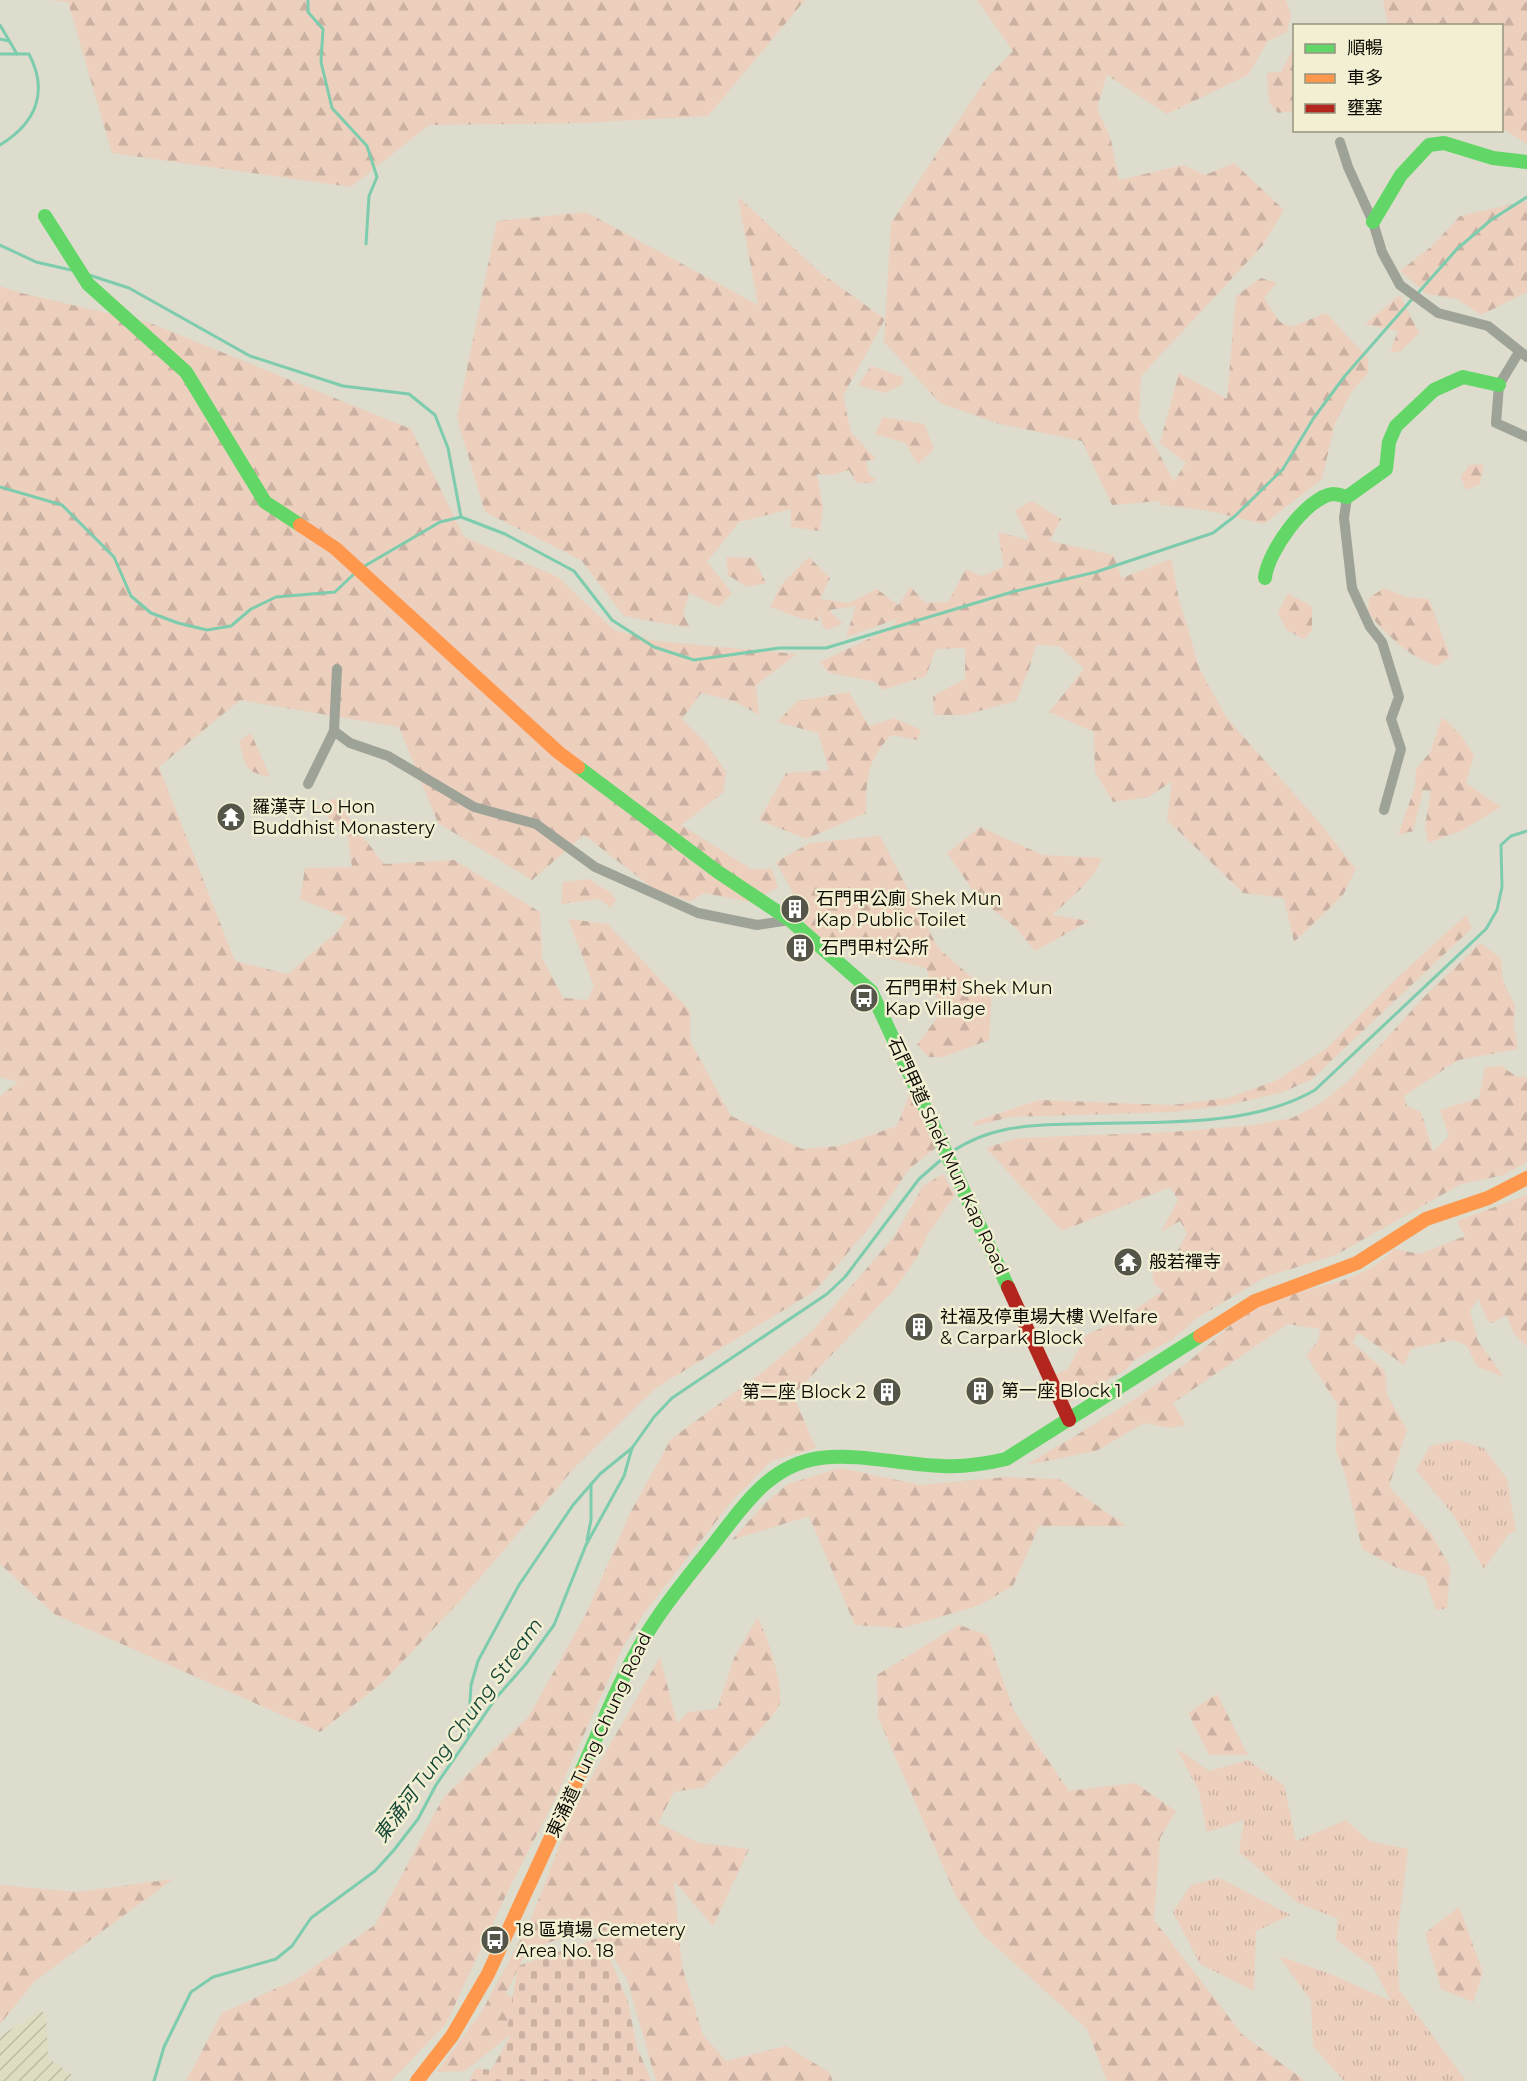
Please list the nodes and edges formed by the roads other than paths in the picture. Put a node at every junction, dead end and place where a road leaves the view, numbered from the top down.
1 (1340, 142) dead end
2 (1527, 162) edge
3 (45, 216) dead end
4 (1373, 222) junction
5 (1523, 354) edge
6 (1499, 385) junction
7 (1527, 437) edge
8 (1347, 497) junction
9 (1265, 578) dead end
10 (337, 669) dead end
11 (334, 731) junction
12 (308, 784) dead end
13 (1384, 810) dead end
14 (790, 920) junction
15 (1527, 1178) edge
16 (1069, 1420) junction
17 (417, 2081) edge

1 - 4 street
2 - 4 street
3 - 14 street, 石門甲道 Shek Mun Kap Road
4 - 5 street
5 - 6 street
6 - 7 street
6 - 8 street
8 - 9 street
8 - 13 street
10 - 11 street
11 - 12 street
11 - 14 street
14 - 16 street, 石門甲道 Shek Mun Kap Road
15 - 16 street, 東涌道 Tung Chung Road
16 - 17 street, 東涌道 Tung Chung Road

